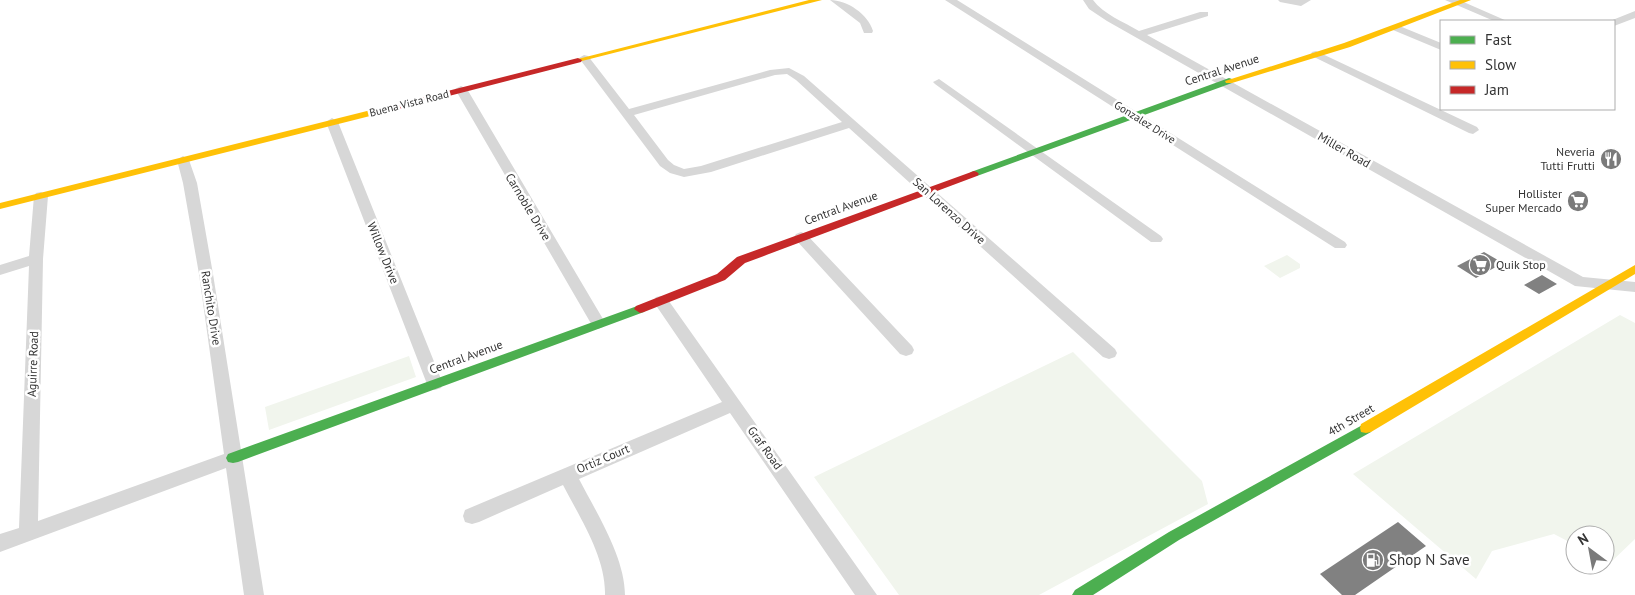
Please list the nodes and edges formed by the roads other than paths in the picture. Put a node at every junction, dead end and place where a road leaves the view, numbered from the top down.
1 (818, 0) edge
2 (835, 0) edge
3 (950, 0) edge
4 (1088, 0) edge
5 (1283, 0) edge
6 (1306, 0) edge
7 (1458, 1) edge
8 (1204, 14) dead end
9 (1635, 14) edge
10 (1500, 20) edge
11 (1615, 23) edge
12 (1397, 28) junction
13 (868, 31) dead end
14 (1139, 34) junction
15 (1440, 47) edge
16 (1316, 54) junction
17 (584, 58) junction
18 (939, 82) dead end
19 (1226, 83) junction
20 (461, 89) junction
21 (626, 114) junction
22 (1134, 115) junction
23 (332, 122) junction
24 (850, 123) junction
25 (1473, 130) dead end
26 (1035, 152) junction
27 (184, 160) junction
28 (927, 191) junction
29 (41, 196) junction
30 (0, 206) edge
31 (801, 238) junction
32 (1156, 240) dead end
33 (1340, 245) dead end
34 (36, 259) junction
35 (1635, 268) edge
36 (0, 270) edge
37 (1607, 285) junction
38 (1635, 287) edge
39 (661, 300) junction
40 (598, 323) junction
41 (906, 350) dead end
42 (1109, 353) dead end
43 (435, 384) junction
44 (734, 404) junction
45 (233, 458) junction
46 (567, 474) junction
47 (472, 516) dead end
48 (28, 533) junction
49 (0, 543) edge
50 (254, 595) edge
51 (615, 595) edge
52 (867, 595) edge
53 (1080, 595) edge

1 - 17 street, Buena Vista Road
2 - 13 street
3 - 22 street, Gonzalez Drive
4 - 14 street, Miller Road
5 - 6 street
7 - 10 street
7 - 12 street, Central Avenue
8 - 14 street
9 - 11 street
12 - 15 street
12 - 16 street, Central Avenue
14 - 19 street, Miller Road
16 - 19 street, Central Avenue
16 - 25 street
17 - 20 street, Buena Vista Road
17 - 21 street
18 - 26 street
19 - 22 street, Central Avenue
19 - 37 street, Miller Road
20 - 23 street, Buena Vista Road
20 - 40 street, Carnoble Drive
21 - 24 street, San Lorenzo Drive
21 - 24 street
22 - 26 street, Central Avenue
22 - 33 street, Gonzalez Drive
23 - 27 street, Buena Vista Road
23 - 43 street, Willow Drive
24 - 28 street, San Lorenzo Drive
26 - 28 street, Central Avenue
26 - 32 street
27 - 29 street, Buena Vista Road
27 - 45 street, Ranchito Drive
28 - 31 street, Central Avenue
28 - 42 street, San Lorenzo Drive
29 - 30 street, Buena Vista Road
29 - 34 street, Aguirre Road
31 - 39 street, Central Avenue
31 - 41 street
34 - 36 street
34 - 48 street, Aguirre Road
35 - 37 street, 4th Street
37 - 38 street, Miller Road
37 - 53 street, 4th Street
39 - 40 street, Central Avenue
39 - 44 street, Graf Road
40 - 43 street, Central Avenue
43 - 45 street, Central Avenue
44 - 46 street, Ortiz Court
44 - 52 street, Graf Road
45 - 48 street
45 - 50 street, Ranchito Drive
46 - 47 street, Ortiz Court
46 - 51 street
48 - 49 street

